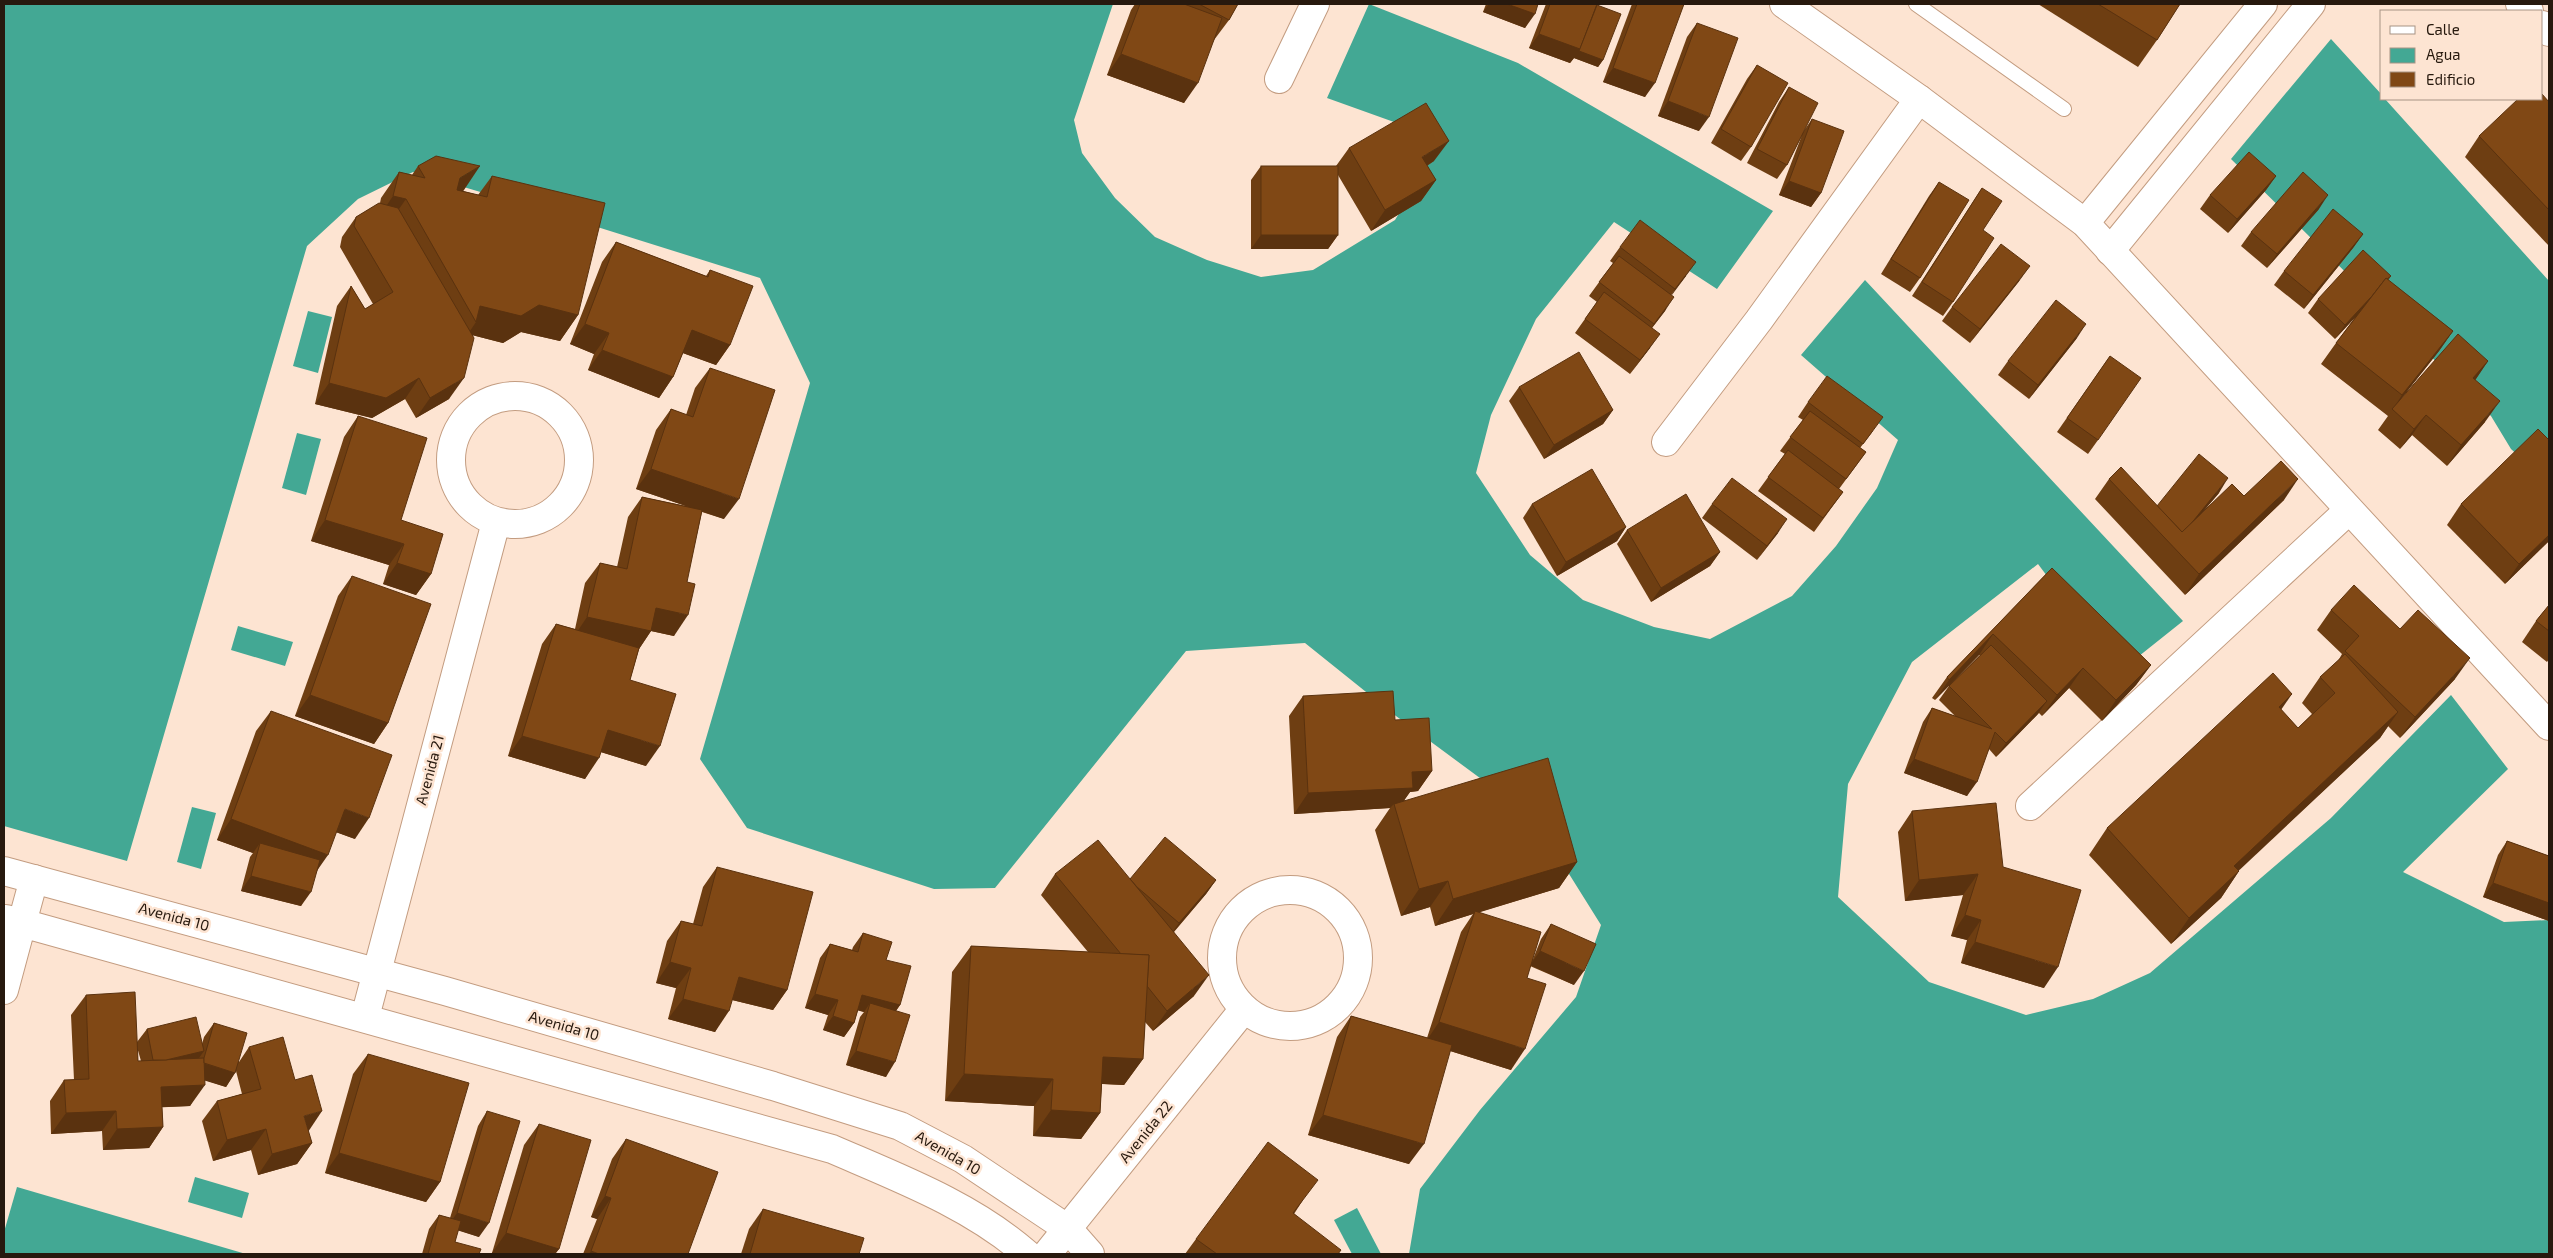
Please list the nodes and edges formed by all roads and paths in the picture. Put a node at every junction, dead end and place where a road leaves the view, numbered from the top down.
1 (1315, 4) edge
2 (1916, 4) edge
3 (2263, 4) edge
4 (2311, 4) edge
5 (1797, 7) edge
6 (1279, 79) dead end
7 (1919, 99) junction
8 (2064, 108) dead end
9 (2085, 223) junction
10 (2110, 250) junction
11 (1666, 442) dead end
12 (2350, 510) junction
13 (496, 522) junction
14 (2549, 726) edge
15 (2030, 806) dead end
16 (4, 871) edge
17 (34, 879) junction
18 (13, 921) edge
19 (376, 972) junction
20 (4, 990) edge
21 (1244, 1009) junction
22 (365, 1018) junction
23 (1068, 1229) junction
24 (1027, 1254) edge
25 (1047, 1254) edge
26 (1090, 1254) edge

1 - 6 street
2 - 8 lane
3 - 9 street
4 - 10 street
5 - 7 street
7 - 9 street
7 - 11 street
9 - 10 street
10 - 12 street
12 - 14 street
12 - 15 street
13 - 13 street
13 - 19 street, Avenida 21
16 - 17 street, Avenida 10
17 - 18 street
17 - 19 street, Avenida 10
18 - 20 street
18 - 22 street
19 - 22 street, Avenida 21
19 - 23 street, Avenida 10
21 - 21 street
21 - 23 street, Avenida 22
22 - 24 street
23 - 25 street, Avenida 22
23 - 26 street, Avenida 10

